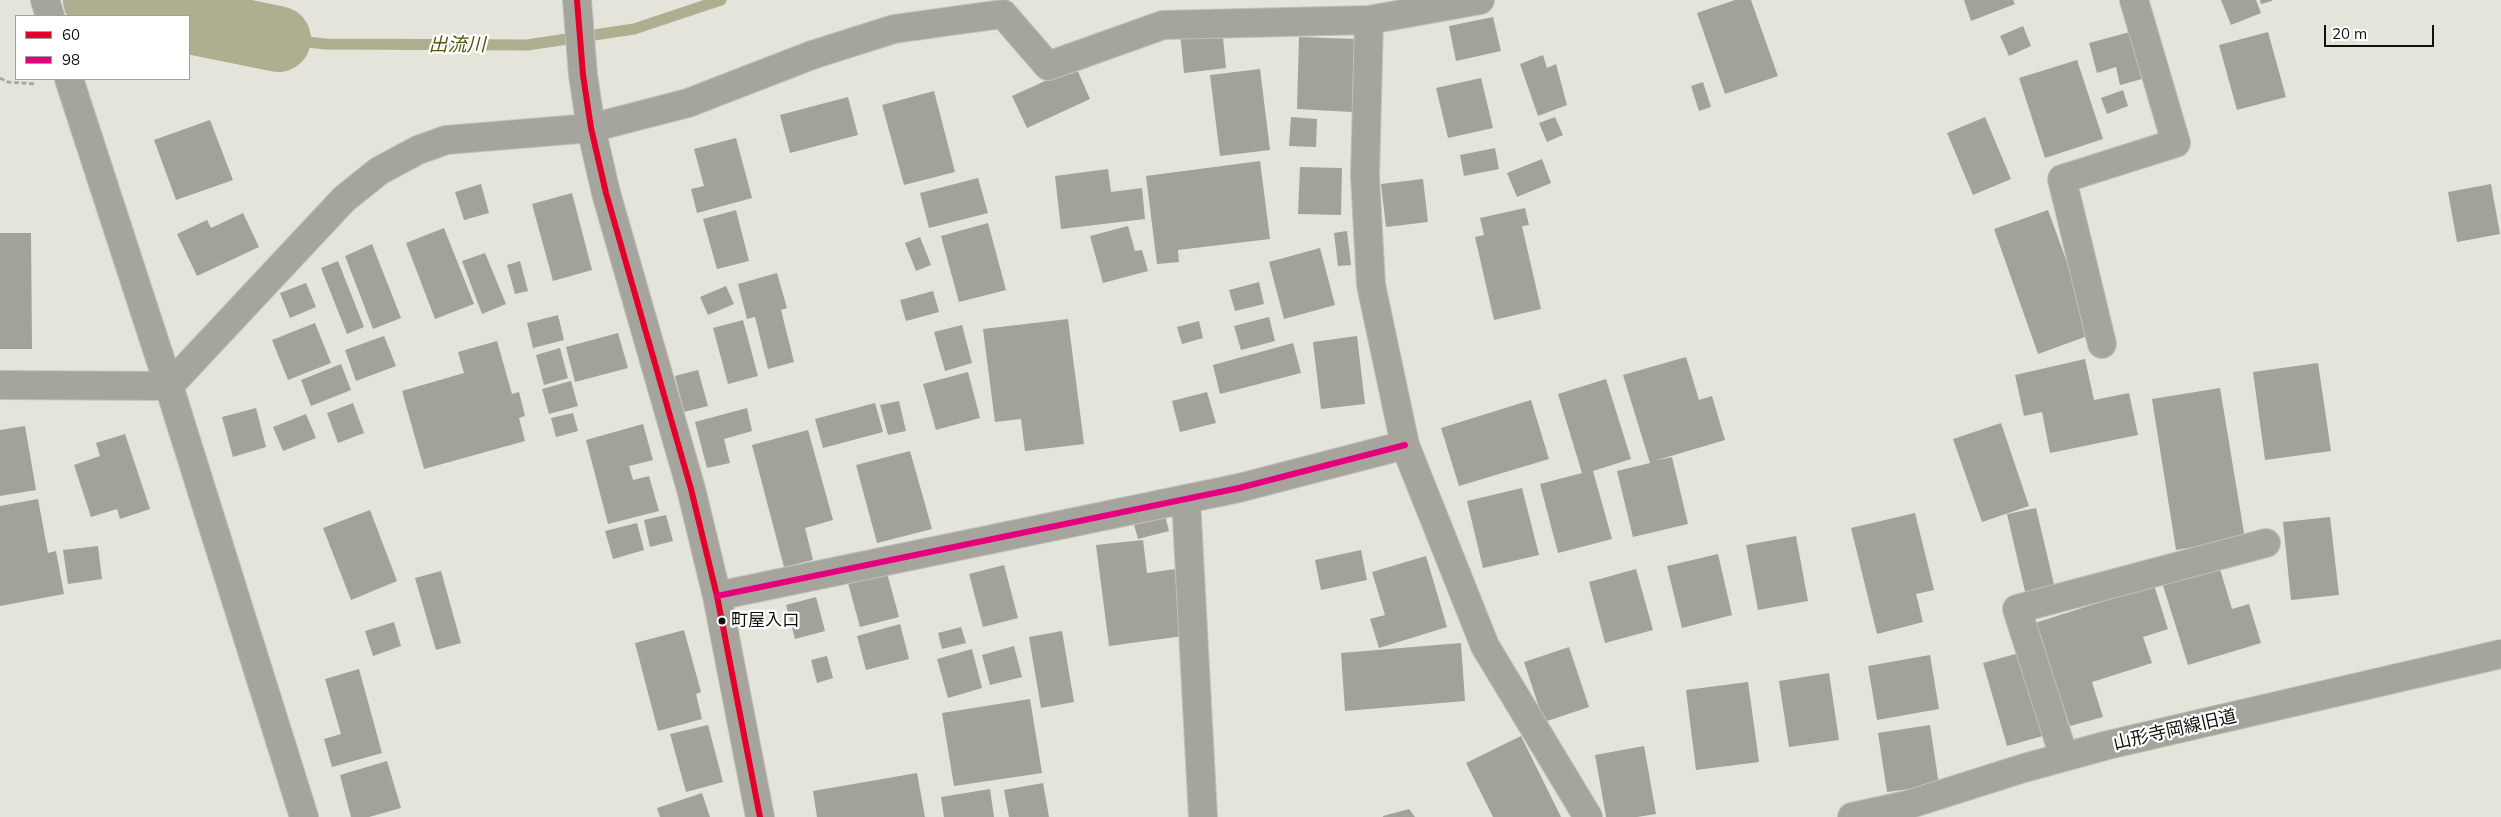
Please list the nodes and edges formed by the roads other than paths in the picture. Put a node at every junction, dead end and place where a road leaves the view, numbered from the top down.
1 (45, 0) edge
2 (577, 0) edge
3 (1480, 0) edge
4 (2134, 0) edge
5 (50, 15) edge
6 (1369, 20) junction
7 (70, 82) edge
8 (591, 128) junction
9 (2102, 344) dead end
10 (0, 385) edge
11 (169, 386) junction
12 (1405, 445) junction
13 (1186, 499) junction
14 (2266, 543) dead end
15 (717, 596) junction
16 (2501, 654) edge
17 (2064, 757) junction
18 (304, 817) edge
19 (760, 817) edge
20 (1203, 817) edge
21 (1588, 817) edge
22 (1852, 817) edge

1 - 5 street
2 - 8 street
3 - 6 street
4 - 9 street
6 - 8 street
6 - 12 street
7 - 11 street
8 - 11 street
8 - 15 street
10 - 11 street
11 - 18 street
12 - 13 street
12 - 21 street
13 - 15 street
13 - 20 street
14 - 17 street
15 - 19 street
16 - 17 street, 山形寺岡線旧道
17 - 22 street, 山形寺岡線旧道

